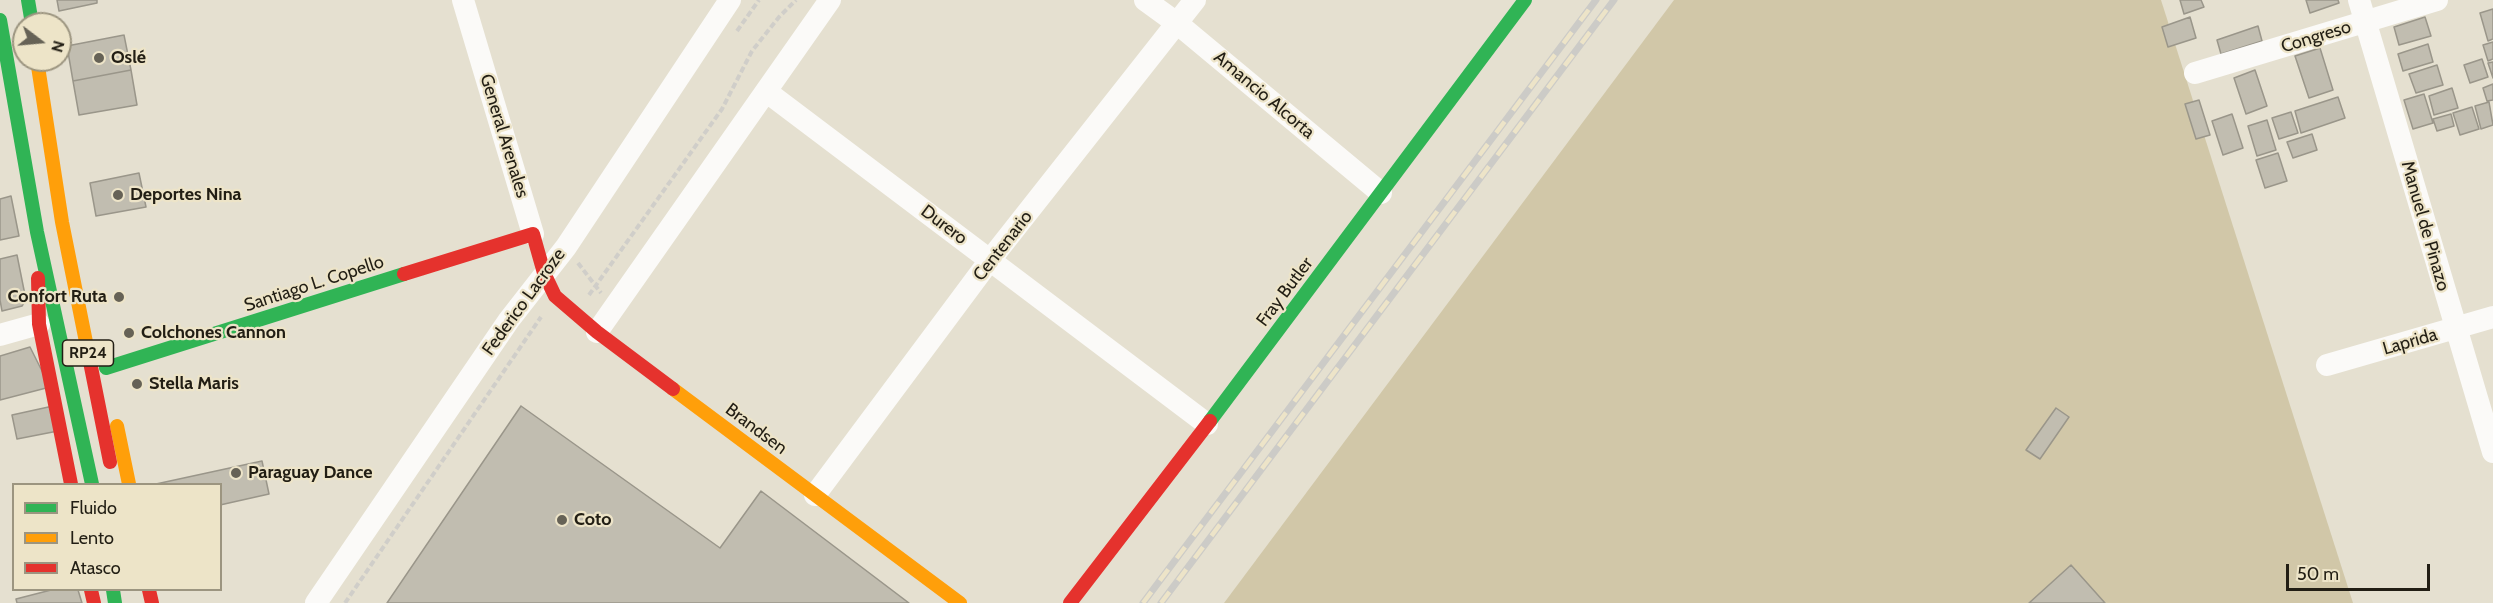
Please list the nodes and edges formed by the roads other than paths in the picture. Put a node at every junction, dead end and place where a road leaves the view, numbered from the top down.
1 (463, 0) edge
2 (730, 0) edge
3 (830, 0) edge
4 (1144, 0) edge
5 (1195, 0) edge
6 (1525, 0) edge
7 (2437, 0) edge
8 (2363, 11) edge
9 (0, 20) edge
10 (1178, 24) junction
11 (39, 72) edge
12 (2196, 74) dead end
13 (767, 92) junction
14 (1381, 193) junction
15 (62, 222) junction
16 (37, 232) junction
17 (533, 234) junction
18 (990, 260) junction
19 (544, 273) junction
20 (2493, 317) edge
21 (39, 324) junction
22 (2455, 329) junction
23 (597, 332) junction
24 (0, 335) edge
25 (2326, 365) dead end
26 (115, 415) dead end
27 (1207, 424) junction
28 (2493, 452) edge
29 (112, 472) dead end
30 (71, 483) edge
31 (92, 483) edge
32 (129, 483) edge
33 (815, 495) junction
34 (316, 603) edge
35 (960, 603) edge
36 (1070, 603) edge

1 - 17 street, General Arenales
2 - 19 street, Federico Lacroze
3 - 13 street
4 - 10 street, Amancio Alcorta
5 - 10 street, Centenario
6 - 14 street, Fray Butler
7 - 8 street, Congreso
8 - 12 street, Congreso
8 - 22 street, Manuel de Pinazo
9 - 16 street, RP24
10 - 14 street, Amancio Alcorta
10 - 18 street, Centenario
11 - 15 street, RP24
13 - 18 street, Durero
13 - 23 street
14 - 27 street, Fray Butler
15 - 17 street, Santiago L. Copello
15 - 29 street, RP24
16 - 21 street
16 - 31 street, RP24
17 - 19 street, General Arenales
18 - 27 street, Durero
18 - 33 street, Centenario
19 - 23 street, Brandsen
19 - 34 street, Federico Lacroze
20 - 22 street, Laprida
21 - 24 street
21 - 30 street
22 - 25 street, Laprida
22 - 28 street, Manuel de Pinazo
23 - 33 street, Brandsen
26 - 32 street
27 - 36 street, Fray Butler
33 - 35 street, Brandsen

